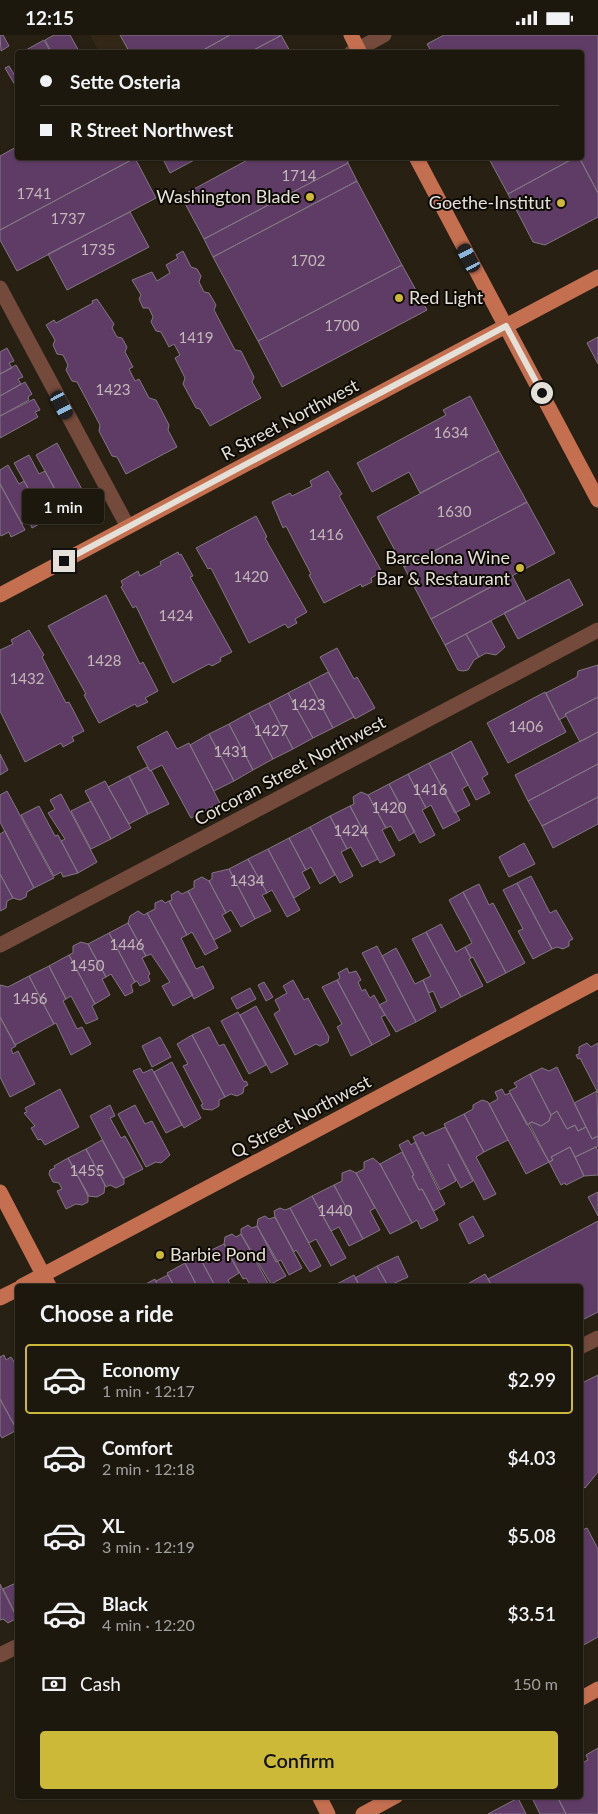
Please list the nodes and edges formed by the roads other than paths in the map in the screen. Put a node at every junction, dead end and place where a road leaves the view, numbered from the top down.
1 (351, 35) edge
2 (384, 35) edge
3 (357, 50) edge
4 (359, 50) edge
5 (418, 160) edge
6 (598, 277) edge
7 (0, 288) edge
8 (506, 326) junction
9 (598, 500) edge
10 (128, 527) junction
11 (0, 595) edge
12 (598, 630) edge
13 (0, 945) edge
14 (598, 981) edge
15 (0, 1193) edge
16 (46, 1281) edge
17 (32, 1284) edge
18 (15, 1291) edge
19 (0, 1299) edge
20 (598, 1337) edge
21 (583, 1345) edge
22 (15, 1648) edge
23 (0, 1655) edge
24 (598, 1689) edge
25 (583, 1697) edge
26 (320, 1799) edge
27 (390, 1799) edge
28 (328, 1814) edge
29 (363, 1814) edge

1 - 3 main road
2 - 4 street
5 - 8 main road
6 - 8 main road, R Street Northwest
7 - 10 street
8 - 9 main road
8 - 10 main road, R Street Northwest
10 - 11 main road, R Street Northwest
12 - 13 street, Corcoran Street Northwest
14 - 16 main road, Q Street Northwest
15 - 16 main road
16 - 17 main road, Q Street Northwest
18 - 19 main road
20 - 21 street
22 - 23 street
24 - 25 main road
26 - 28 main road
27 - 29 main road

